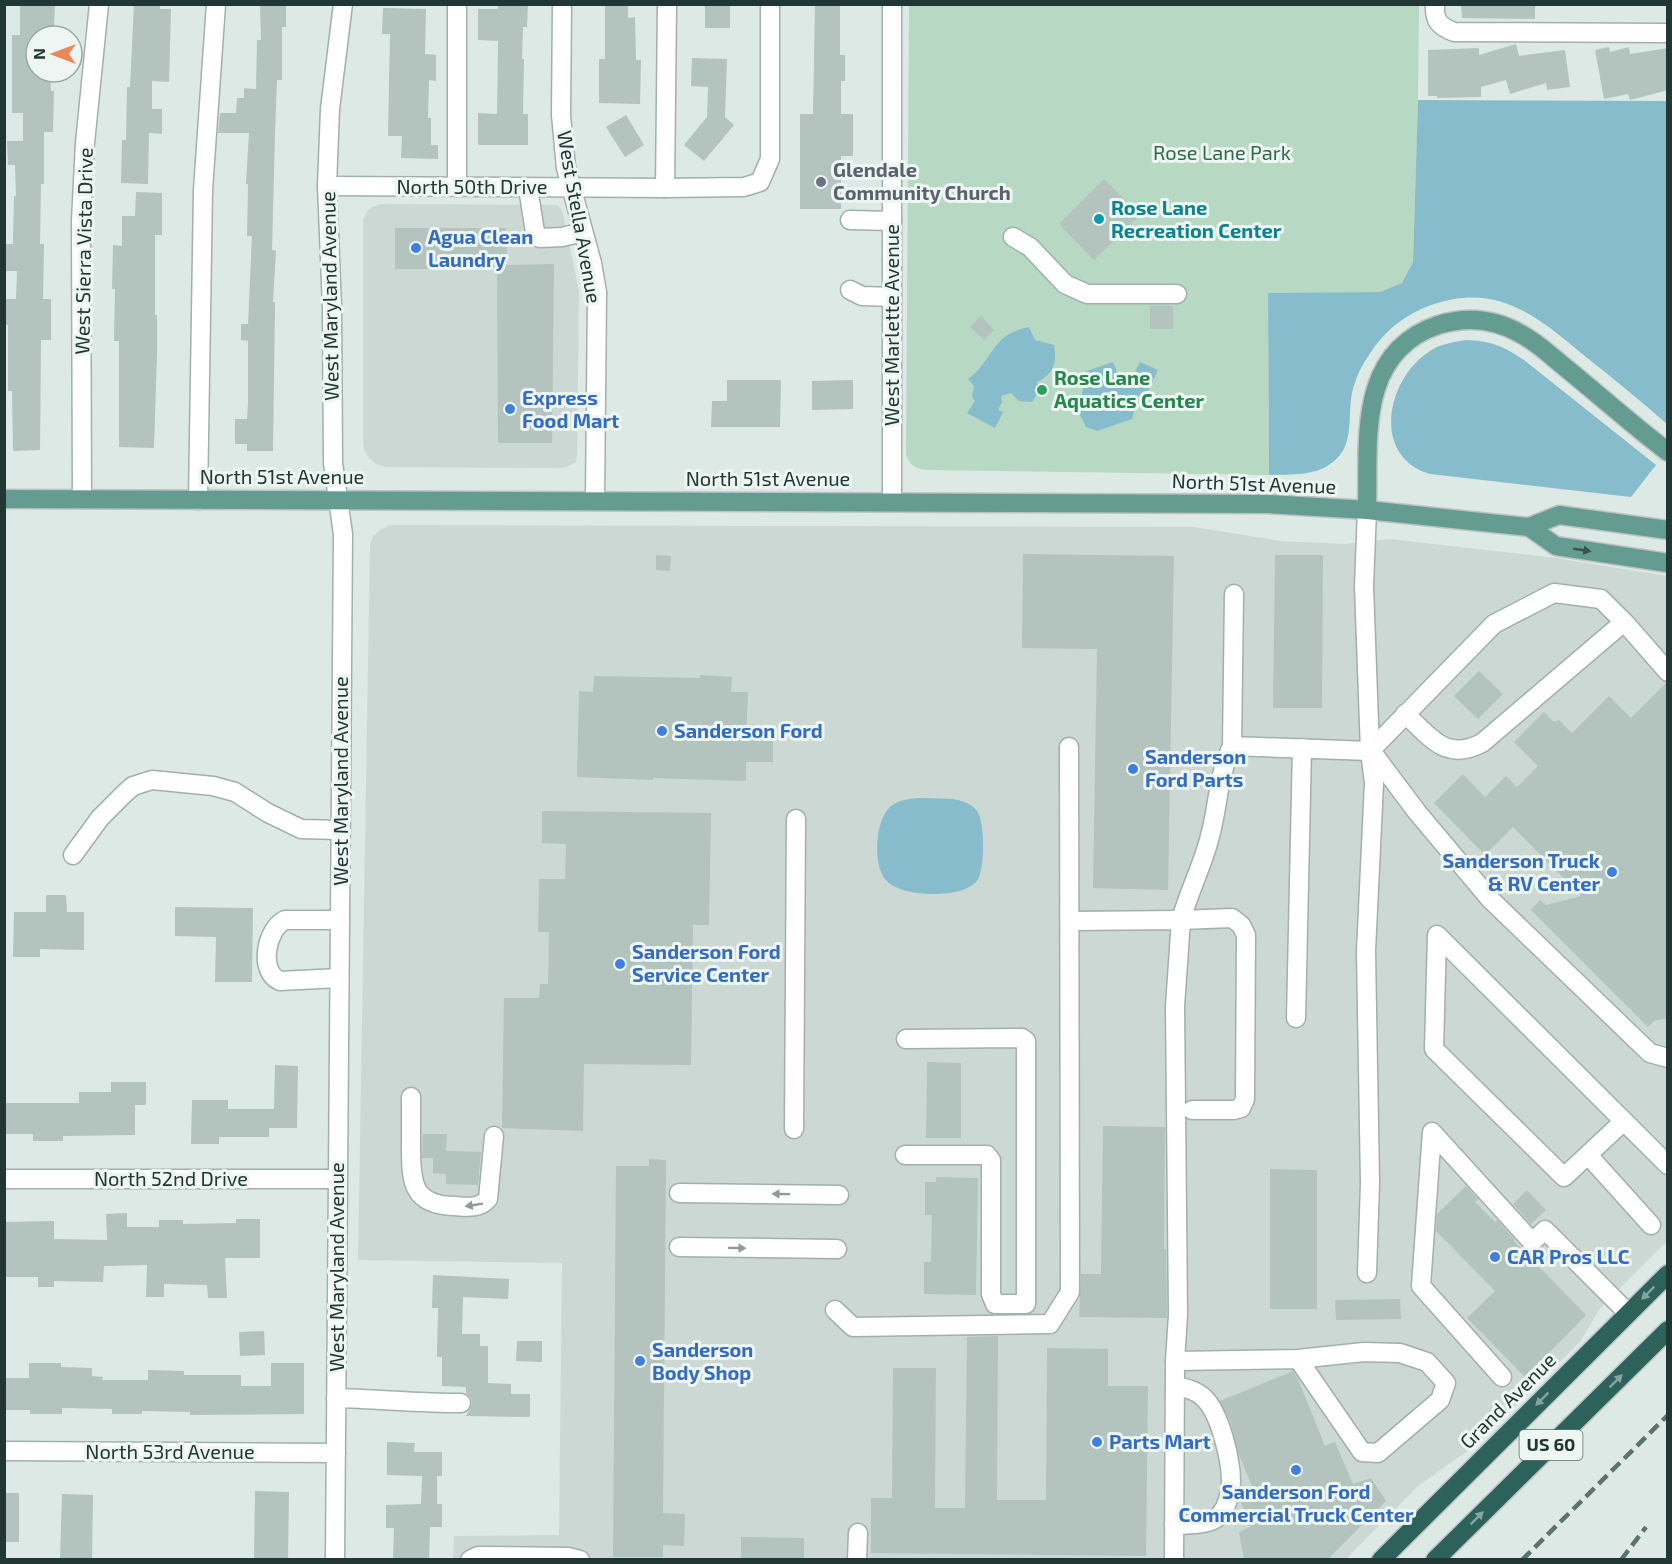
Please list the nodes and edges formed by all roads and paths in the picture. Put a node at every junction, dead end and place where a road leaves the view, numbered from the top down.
1 (99, 4) edge
2 (216, 4) edge
3 (343, 4) edge
4 (458, 4) edge
5 (562, 4) edge
6 (667, 4) edge
7 (770, 4) edge
8 (892, 4) edge
9 (1435, 4) edge
10 (1668, 33) edge
11 (327, 186) junction
12 (457, 187) junction
13 (528, 188) junction
14 (572, 188) junction
15 (665, 188) junction
16 (850, 220) dead end
17 (892, 221) junction
18 (583, 232) junction
19 (1013, 237) dead end
20 (850, 290) dead end
21 (1177, 294) dead end
22 (892, 297) junction
23 (1668, 452) edge
24 (4, 499) edge
25 (82, 499) junction
26 (198, 500) junction
27 (338, 500) junction
28 (595, 501) junction
29 (892, 502) junction
30 (1367, 510) junction
31 (1529, 528) junction
32 (1668, 530) edge
33 (1668, 563) edge
34 (1234, 594) dead end
35 (1624, 622) junction
36 (1668, 672) edge
37 (1406, 714) junction
38 (1232, 746) junction
39 (1069, 747) dead end
40 (1302, 748) junction
41 (1370, 751) junction
42 (796, 819) dead end
43 (340, 830) junction
44 (73, 855) dead end
45 (340, 920) junction
46 (1181, 920) junction
47 (1070, 921) junction
48 (339, 978) junction
49 (1296, 1018) dead end
50 (906, 1039) dead end
51 (1668, 1058) edge
52 (411, 1097) dead end
53 (1192, 1110) dead end
54 (1624, 1121) junction
55 (794, 1129) dead end
56 (494, 1136) dead end
57 (905, 1155) dead end
58 (1588, 1155) junction
59 (1668, 1165) edge
60 (4, 1179) edge
61 (337, 1179) junction
62 (679, 1193) dead end
63 (839, 1195) dead end
64 (1651, 1225) dead end
65 (679, 1247) dead end
66 (837, 1249) dead end
67 (1367, 1273) dead end
68 (1668, 1274) edge
69 (835, 1310) dead end
70 (1628, 1313) junction
71 (1668, 1330) edge
72 (1298, 1359) junction
73 (1175, 1361) junction
74 (1502, 1377) dead end
75 (1175, 1386) junction
76 (336, 1398) junction
77 (461, 1403) dead end
78 (4, 1451) edge
79 (336, 1453) junction
80 (1174, 1525) junction
81 (858, 1533) dead end
82 (335, 1560) edge
83 (470, 1560) edge
84 (580, 1560) edge
85 (857, 1560) edge
86 (1174, 1560) edge
87 (1381, 1560) edge
88 (1436, 1560) edge

1 - 25 street, West Sierra Vista Drive
2 - 26 street
3 - 11 street, West Maryland Avenue
4 - 12 street
5 - 14 street, West Stella Avenue
6 - 15 street
7 - 15 street, North 50th Drive
8 - 17 street, West Marlette Avenue
9 - 10 street
11 - 12 street, North 50th Drive
11 - 27 street, West Maryland Avenue
12 - 13 street, North 50th Drive
13 - 14 street, North 50th Drive
13 - 18 street
14 - 15 street, North 50th Drive
14 - 18 street, West Stella Avenue
16 - 17 street
17 - 22 street, West Marlette Avenue
18 - 28 street, West Stella Avenue
19 - 21 street
20 - 22 street
22 - 29 street, West Marlette Avenue
23 - 30 main road
24 - 25 main road, North 51st Avenue
25 - 26 main road, North 51st Avenue
26 - 27 main road, North 51st Avenue
27 - 28 main road, North 51st Avenue
27 - 43 street, West Maryland Avenue
28 - 29 main road, North 51st Avenue
29 - 30 main road, North 51st Avenue
30 - 31 main road, North 51st Avenue
30 - 41 street
31 - 32 main road
31 -> 33 main road, North 51st Avenue
34 - 38 street
35 - 36 street
35 - 37 street
35 - 37 street
37 - 41 street
38 - 40 street
38 - 46 street
39 - 47 street
40 - 41 street
40 - 49 street
41 - 51 street
41 - 67 street
42 - 55 street
43 - 44 street
43 - 45 street, West Maryland Avenue
45 - 48 street, West Maryland Avenue
45 - 48 street
46 - 47 street
46 - 53 street
46 - 73 street
47 - 69 street
48 - 61 street, West Maryland Avenue
50 - 57 street
56 -> 52 street
54 - 58 street
54 - 58 street
54 - 59 street
58 - 64 street
60 - 61 street, North 52nd Drive
61 - 76 street, West Maryland Avenue
63 -> 62 street
65 -> 66 street
68 -> 70 highway, Grand Avenue / US 60
70 - 74 street
70 -> 87 highway, Grand Avenue / US 60
88 -> 71 highway, US 60
72 - 72 street
72 - 73 street
73 - 75 street
75 - 80 street
75 - 80 street
76 - 77 street
76 - 79 street, West Maryland Avenue
78 - 79 street, North 53rd Avenue
79 - 82 street, West Maryland Avenue
80 - 86 street
81 - 85 street
83 - 84 street

